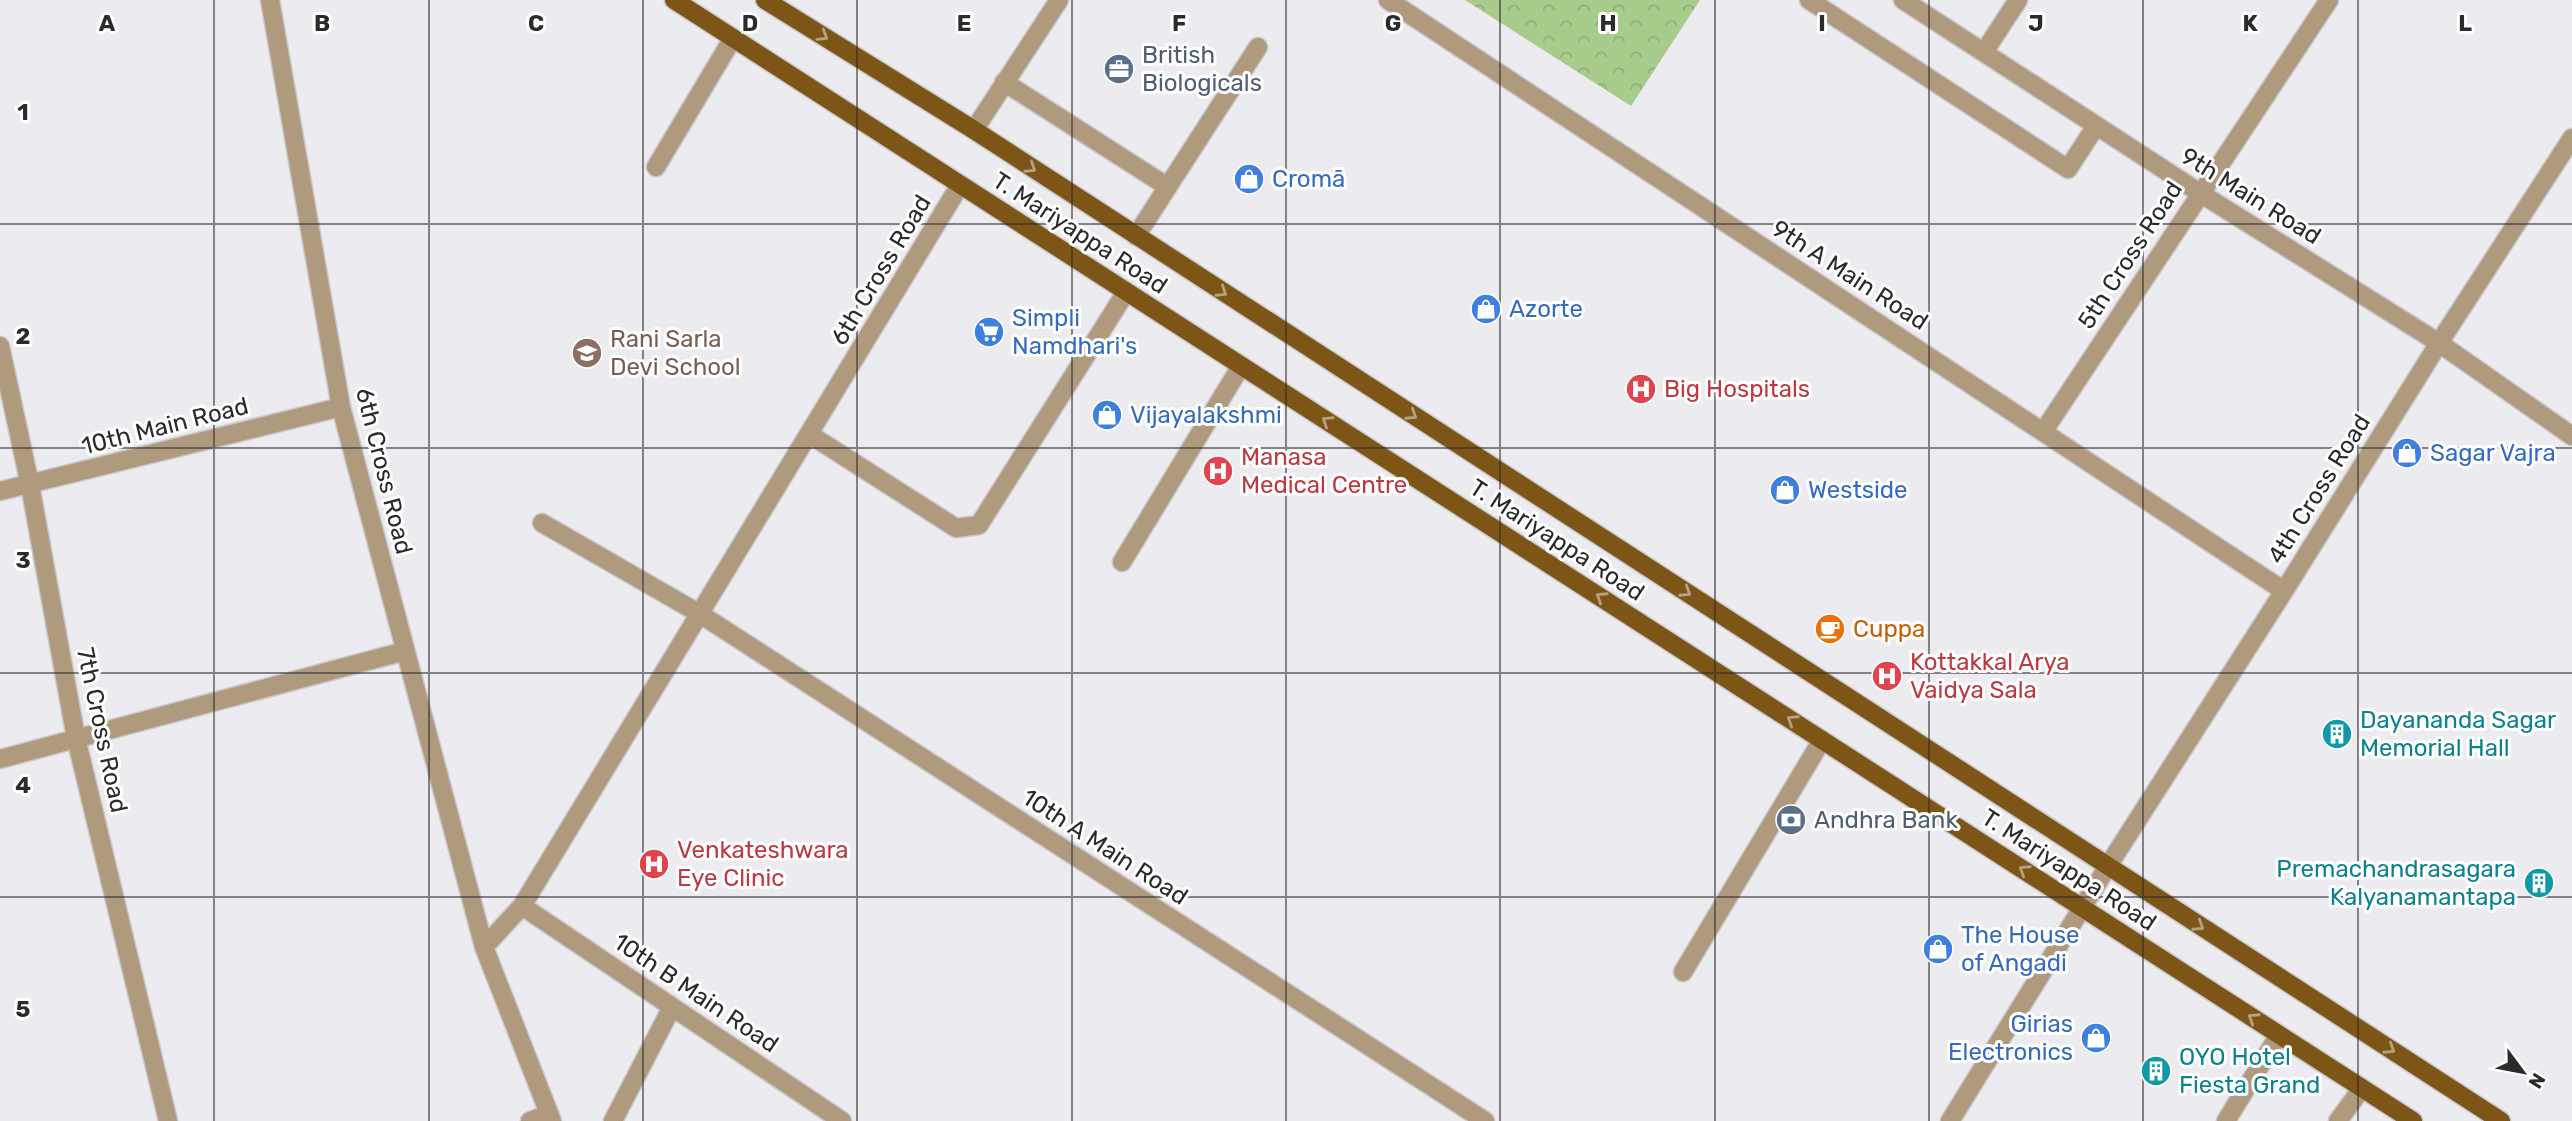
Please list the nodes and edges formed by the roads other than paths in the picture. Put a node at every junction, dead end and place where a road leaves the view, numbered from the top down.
1 (270, 0) edge
2 (674, 0) edge
3 (765, 0) edge
4 (1059, 0) edge
5 (1388, 0) edge
6 (1809, 0) edge
7 (1903, 0) edge
8 (2018, 0) edge
9 (2329, 0) edge
10 (733, 38) junction
11 (1258, 47) dead end
12 (1984, 52) junction
13 (1004, 82) junction
14 (2096, 125) junction
15 (974, 130) junction
16 (2572, 138) edge
17 (656, 167) dead end
18 (960, 185) junction
19 (1168, 187) junction
20 (2200, 193) junction
21 (1136, 236) junction
22 (1126, 292) junction
23 (2439, 343) junction
24 (0, 346) edge
25 (1241, 366) junction
26 (341, 407) junction
27 (2570, 429) edge
28 (2043, 432) junction
29 (809, 434) junction
30 (30, 485) junction
31 (0, 491) edge
32 (542, 523) dead end
33 (1122, 562) dead end
34 (2284, 591) junction
35 (699, 614) junction
36 (405, 651) junction
37 (76, 738) junction
38 (1822, 740) junction
39 (0, 759) edge
40 (2108, 866) junction
41 (522, 906) junction
42 (2082, 908) junction
43 (484, 947) junction
44 (1683, 972) dead end
45 (672, 1007) junction
46 (2279, 1035) junction
47 (2362, 1088) junction
48 (551, 1118) edge
49 (168, 1121) edge
50 (530, 1121) edge
51 (613, 1121) edge
52 (842, 1121) edge
53 (1485, 1121) edge
54 (1950, 1121) edge
55 (2226, 1121) edge
56 (2338, 1121) edge
57 (2413, 1121) edge
58 (2501, 1121) edge

1 - 26 street, 6th Cross Road
2 - 10 main road, T. Mariyappa Road
3 -> 15 main road, T. Mariyappa Road
4 - 13 street
5 - 28 street, 9th A Main Road
6 - 14 street
7 - 12 street, 9th Main Road
8 - 12 street
9 - 20 street, 5th Cross Road
10 - 17 street
10 - 18 main road, T. Mariyappa Road
11 - 19 street
12 - 14 street, 9th Main Road
13 - 15 street
13 - 19 street
14 - 20 street, 9th Main Road
15 -> 21 main road, T. Mariyappa Road
16 - 23 street, 4th Cross Road
18 - 22 main road, T. Mariyappa Road
18 - 29 street, 6th Cross Road
19 - 21 street
20 - 23 street, 9th Main Road
20 - 28 street, 5th Cross Road
21 -> 40 main road, T. Mariyappa Road
22 - 25 main road, T. Mariyappa Road
22 - 29 street
23 - 27 street, 9th Main Road
23 - 34 street, 4th Cross Road
24 - 30 street, 7th Cross Road
25 - 33 street
38 -> 25 main road, T. Mariyappa Road
26 - 30 street, 10th Main Road
26 - 36 street, 6th Cross Road
28 - 34 street, 9th A Main Road
29 - 35 street, 6th Cross Road
30 - 31 street, 10th Main Road
30 - 37 street, 7th Cross Road
32 - 35 street, 10th A Main Road
34 - 40 street, 4th Cross Road
35 - 41 street, 6th Cross Road
35 - 53 street, 10th A Main Road
36 - 37 street
36 - 43 street, 6th Cross Road
37 - 39 street
37 - 49 street, 7th Cross Road
42 -> 38 main road, T. Mariyappa Road
38 - 44 street
40 - 42 street
40 -> 58 main road, T. Mariyappa Road
41 - 43 street, 6th Cross Road
41 - 45 street, 10th B Main Road
46 -> 42 main road, T. Mariyappa Road
42 - 54 street
43 - 48 street, 6th Cross Road
45 - 51 street
45 - 52 street, 10th B Main Road
46 - 47 main road, T. Mariyappa Road
46 - 55 street
47 - 56 street
47 - 57 main road, T. Mariyappa Road
48 - 50 street

